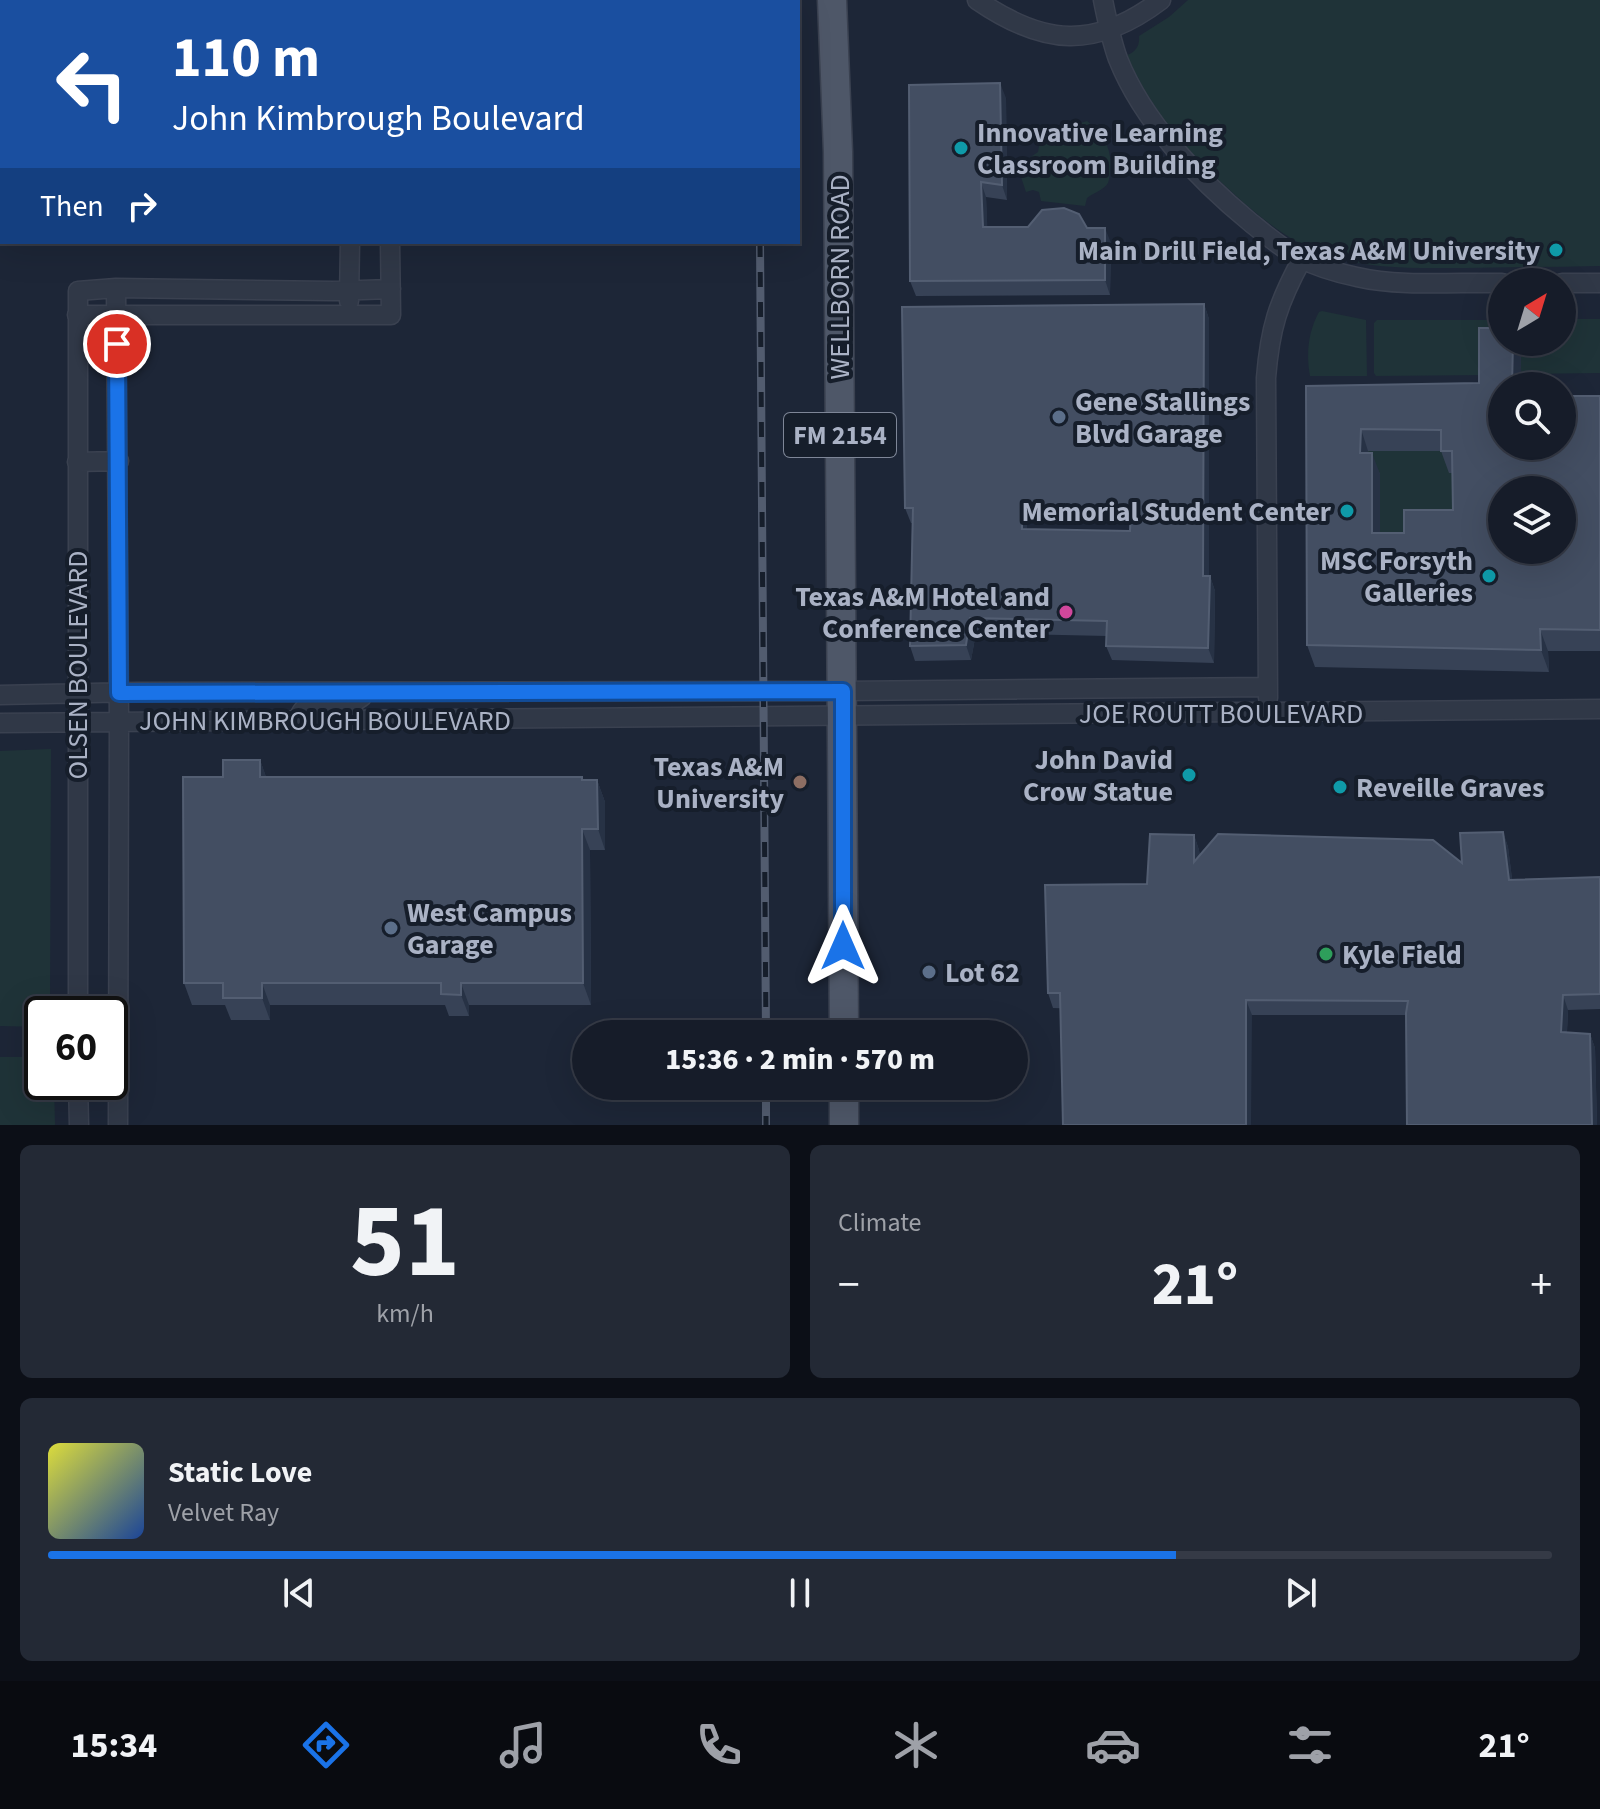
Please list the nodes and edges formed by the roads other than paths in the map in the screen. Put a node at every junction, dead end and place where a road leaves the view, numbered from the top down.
1 (977, 0) edge
2 (1103, 0) edge
3 (1161, 0) edge
4 (832, 10) edge
5 (1109, 28) junction
6 (350, 244) edge
7 (390, 244) edge
8 (1302, 259) junction
9 (1488, 283) edge
10 (1576, 283) edge
11 (1600, 283) edge
12 (116, 288) junction
13 (391, 289) junction
14 (349, 291) junction
15 (117, 314) junction
16 (77, 315) junction
17 (349, 316) junction
18 (119, 461) junction
19 (77, 462) junction
20 (1268, 687) junction
21 (1079, 688) junction
22 (987, 689) junction
23 (424, 691) junction
24 (371, 692) junction
25 (119, 693) junction
26 (78, 694) junction
27 (0, 695) edge
28 (843, 703) junction
29 (1600, 709) edge
30 (1268, 712) junction
31 (987, 714) junction
32 (1081, 714) junction
33 (424, 720) junction
34 (298, 721) junction
35 (119, 722) junction
36 (0, 723) edge
37 (78, 723) junction
38 (78, 996) edge
39 (115, 996) edge
40 (844, 1020) edge
41 (78, 1100) edge
42 (117, 1100) edge
43 (844, 1100) edge
44 (79, 1125) edge
45 (118, 1125) edge
46 (844, 1125) edge

1 - 5 street
2 - 5 street
3 - 5 street
4 - 28 main road, WELLBORN ROAD / FM 2154
5 - 8 street
6 - 14 street
7 - 13 street
8 - 9 street
8 - 20 street
10 - 11 street
12 - 14 street
12 - 15 street, OLSEN BOULEVARD
12 - 16 street
13 - 14 street
13 - 17 street
14 - 17 street
15 - 16 street
15 - 17 street
15 - 18 street, OLSEN BOULEVARD
16 - 19 street, OLSEN BOULEVARD
18 - 19 street
18 - 25 street, OLSEN BOULEVARD
19 - 26 street, OLSEN BOULEVARD
20 - 21 street, JOE ROUTT BOULEVARD
20 - 30 street
21 - 22 street, JOE ROUTT BOULEVARD
21 - 32 street
22 - 28 street, JOE ROUTT BOULEVARD
22 - 31 street
23 - 24 street, JOHN KIMBROUGH BOULEVARD
23 - 28 street, JOHN KIMBROUGH BOULEVARD
23 - 33 street
24 - 25 street, JOHN KIMBROUGH BOULEVARD
24 - 34 street
25 - 26 street, JOHN KIMBROUGH BOULEVARD
25 - 35 street, OLSEN BOULEVARD
26 - 27 street, JOHN KIMBROUGH BOULEVARD
26 - 37 street, OLSEN BOULEVARD
28 - 31 street, JOE ROUTT BOULEVARD
28 - 33 street, JOHN KIMBROUGH BOULEVARD
28 - 40 main road, WELLBORN ROAD / FM 2154
29 - 30 street, JOE ROUTT BOULEVARD
30 - 32 street, JOE ROUTT BOULEVARD
31 - 32 street, JOE ROUTT BOULEVARD
33 - 34 street, JOHN KIMBROUGH BOULEVARD
34 - 35 street, JOHN KIMBROUGH BOULEVARD
35 - 37 street, JOHN KIMBROUGH BOULEVARD
35 - 39 street, OLSEN BOULEVARD
36 - 37 street, JOHN KIMBROUGH BOULEVARD
37 - 38 street, OLSEN BOULEVARD
41 - 44 street
42 - 45 street, OLSEN BOULEVARD
43 - 46 main road

